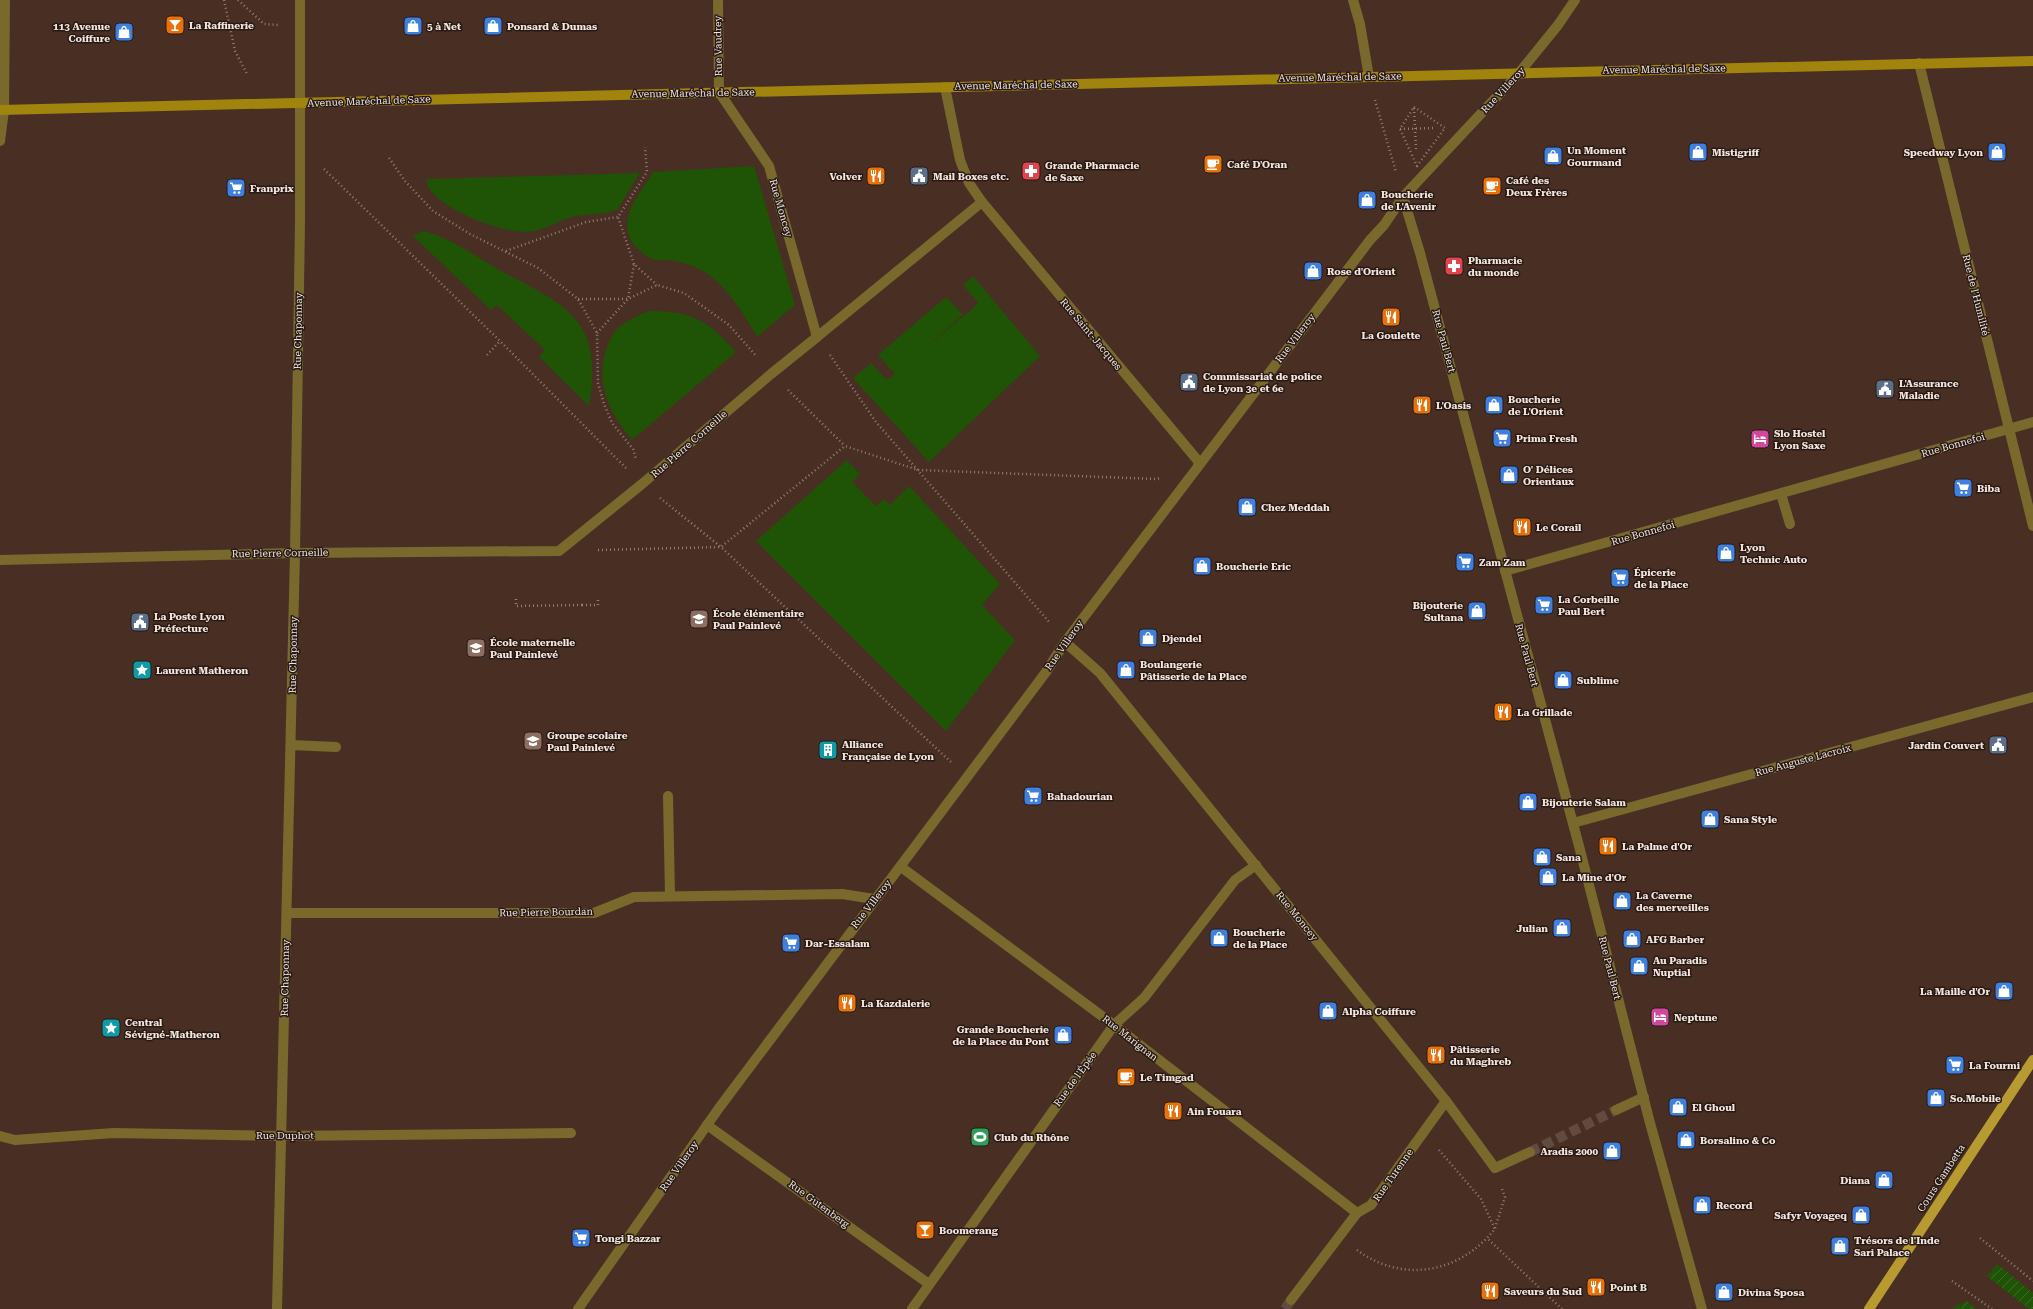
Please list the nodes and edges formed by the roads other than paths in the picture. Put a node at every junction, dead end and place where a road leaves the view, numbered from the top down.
1 (5, 0) edge
2 (300, 0) edge
3 (718, 0) edge
4 (1353, 0) edge
5 (1575, 0) edge
6 (2033, 61) edge
7 (1919, 63) junction
8 (1519, 73) junction
9 (1368, 77) junction
10 (945, 87) junction
11 (719, 92) junction
12 (300, 103) junction
13 (2, 110) edge
14 (0, 141) edge
15 (1403, 198) junction
16 (982, 202) junction
17 (817, 337) junction
18 (2033, 422) edge
19 (2008, 429) junction
20 (1198, 466) junction
21 (1781, 494) junction
22 (1790, 524) dead end
23 (2033, 526) edge
24 (295, 553) junction
25 (0, 560) edge
26 (1505, 571) junction
27 (1065, 642) junction
28 (2033, 697) edge
29 (291, 745) junction
30 (336, 747) dead end
31 (668, 796) dead end
32 (1573, 823) junction
33 (1256, 865) junction
34 (901, 867) junction
35 (670, 896) junction
36 (874, 899) junction
37 (287, 913) junction
38 (1114, 1025) junction
39 (2033, 1060) edge
40 (1644, 1097) junction
41 (1446, 1102) junction
42 (1616, 1110) tunnel mouth
43 (707, 1125) junction
44 (571, 1133) dead end
45 (0, 1136) edge
46 (282, 1136) junction
47 (1530, 1152) tunnel mouth
48 (1357, 1213) junction
49 (929, 1284) junction
50 (1291, 1300) tunnel mouth
51 (277, 1309) edge
52 (578, 1309) edge
53 (912, 1309) edge
54 (1702, 1309) edge
55 (1869, 1309) edge

1 - 13 street
2 - 12 street, Rue Chaponnay
3 - 11 street, Rue Vaudrey
4 - 9 street
5 - 8 street, Rue Villeroy
6 - 7 main road, Avenue Maréchal de Saxe
7 - 8 main road, Avenue Maréchal de Saxe
7 - 19 street, Rue de l'Humilité
8 - 9 main road, Avenue Maréchal de Saxe
8 - 15 street, Rue Villeroy
9 - 10 main road, Avenue Maréchal de Saxe
10 - 11 main road, Avenue Maréchal de Saxe
10 - 16 street, Rue Saint-Jacques
11 - 12 main road, Avenue Maréchal de Saxe
11 - 17 street, Rue Moncey
12 - 13 main road, Avenue Maréchal de Saxe
12 - 24 street, Rue Chaponnay
13 - 14 street
15 - 20 street, Rue Villeroy
15 - 26 street, Rue Paul Bert
16 - 17 street
16 - 20 street, Rue Saint-Jacques
17 - 24 street, Rue Pierre Corneille
18 - 19 street, Rue Bonnefoi
19 - 21 street, Rue Bonnefoi
19 - 23 street, Rue de l'Humilité
20 - 27 street, Rue Villeroy
21 - 22 street
21 - 26 street, Rue Bonnefoi
24 - 25 street, Rue Pierre Corneille
24 - 29 street, Rue Chaponnay
26 - 32 street, Rue Paul Bert
27 - 33 street, Rue Moncey
27 - 34 street, Rue Villeroy
28 - 32 street, Rue Auguste Lacroix
29 - 30 street
29 - 37 street, Rue Chaponnay
31 - 35 street
32 - 40 street, Rue Paul Bert
33 - 38 street, Rue de l'Épée
33 - 41 street, Rue Moncey
34 - 36 street, Rue Villeroy
34 - 38 street, Rue Marignan
35 - 36 street, Rue Pierre Bourdan
35 - 37 street, Rue Pierre Bourdan
36 - 43 street, Rue Villeroy
37 - 46 street, Rue Chaponnay
38 - 48 street, Rue Marignan
38 - 49 street, Rue de l'Épée
39 - 55 main road, Cours Gambetta
40 - 42 street
40 - 54 street, Rue Paul Bert
41 - 47 street, Rue Moncey
41 - 48 street, Rue Turenne
43 - 49 street, Rue Gutenberg
43 - 52 street, Rue Villeroy
44 - 46 street, Rue Duphot
45 - 46 street, Rue Duphot
46 - 51 street, Rue Chaponnay
48 - 50 street, Rue Turenne
49 - 53 street, Rue de l'Épée

